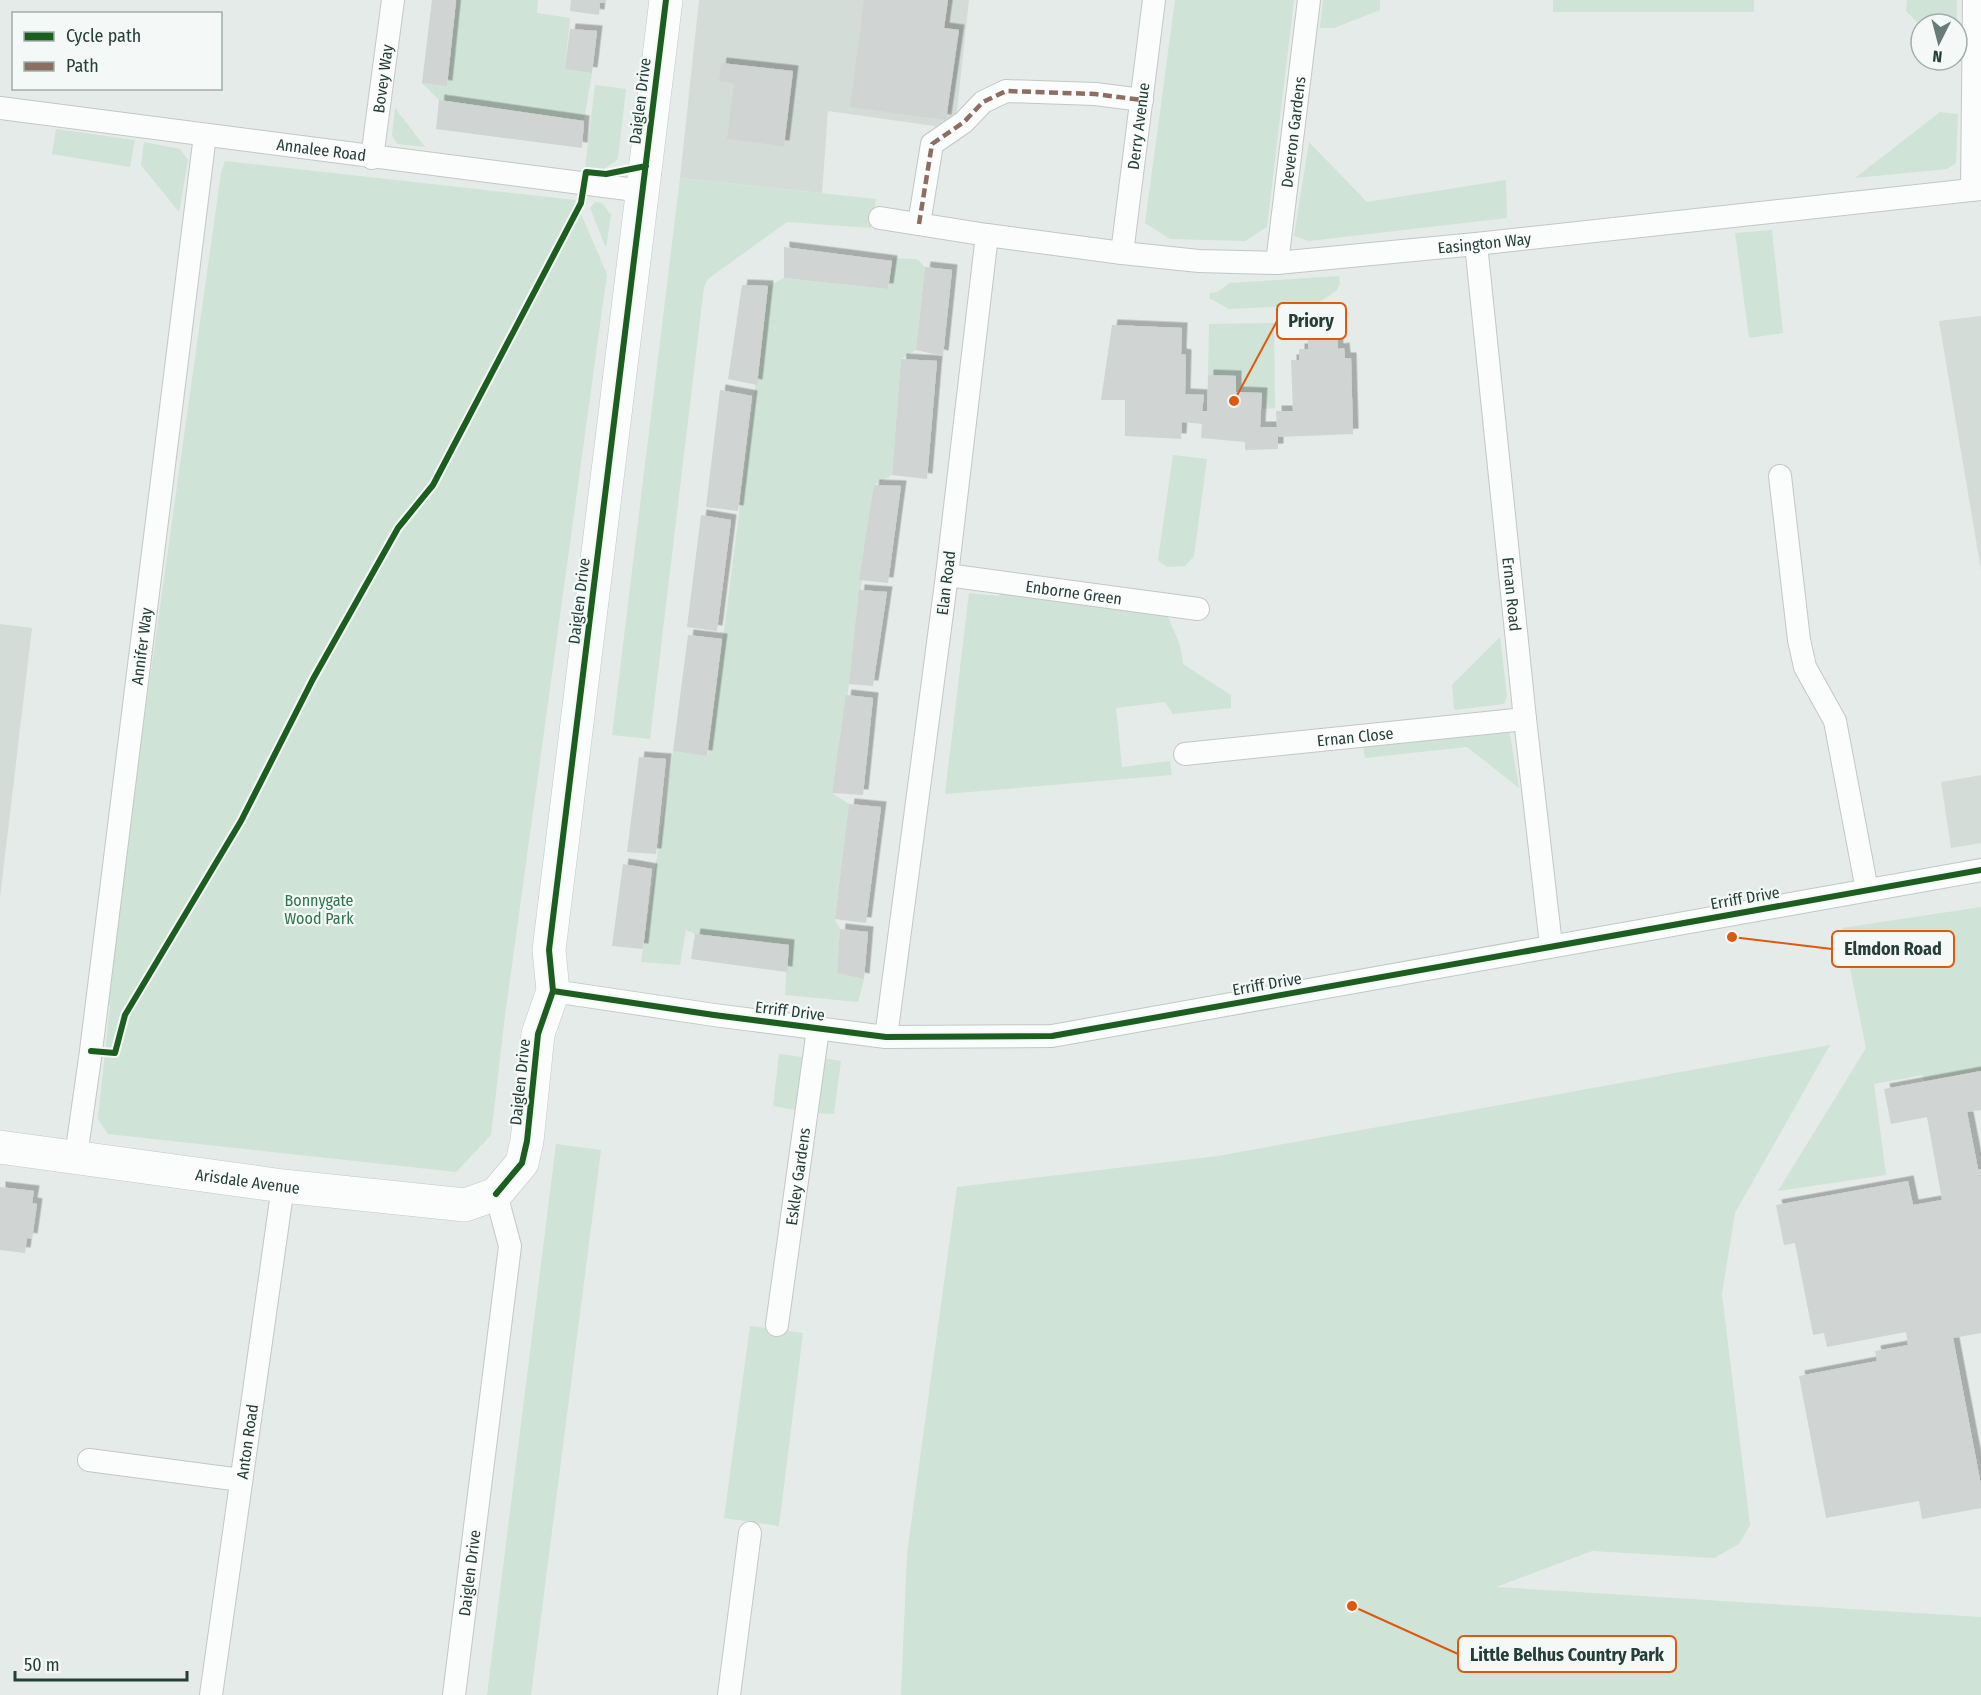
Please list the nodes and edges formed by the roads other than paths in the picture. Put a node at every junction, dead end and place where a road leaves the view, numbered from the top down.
1 (393, 0) edge
2 (666, 0) edge
3 (1154, 0) edge
4 (1309, 0) edge
5 (1974, 0) edge
6 (1142, 100) junction
7 (0, 108) edge
8 (205, 135) junction
9 (372, 158) junction
10 (1977, 189) edge
11 (643, 191) junction
12 (880, 218) dead end
13 (920, 224) junction
14 (987, 235) junction
15 (1476, 244) junction
16 (1122, 254) junction
17 (1277, 263) junction
18 (1780, 476) dead end
19 (947, 575) junction
20 (1198, 609) dead end
21 (1525, 719) junction
22 (1185, 754) dead end
23 (1981, 870) edge
24 (1868, 890) junction
25 (1551, 945) junction
26 (553, 991) junction
27 (818, 1029) junction
28 (886, 1037) junction
29 (0, 1147) edge
30 (76, 1156) junction
31 (283, 1186) junction
32 (496, 1194) junction
33 (777, 1325) dead end
34 (88, 1460) dead end
35 (241, 1480) junction
36 (750, 1533) dead end
37 (211, 1695) edge
38 (454, 1695) edge
39 (729, 1695) edge

1 - 9 street, Bovey Way
2 - 11 street, Daiglen Drive
3 - 6 street, Derry Avenue
4 - 17 street, Deveron Gardens
5 - 10 street
6 - 13 street
6 - 16 street, Derry Avenue
7 - 8 street, Annalee Road
8 - 9 street, Annalee Road
8 - 30 street, Annifer Way
9 - 11 street, Annalee Road
10 - 15 street, Easington Way
11 - 26 street, Daiglen Drive
12 - 13 street
13 - 14 street
14 - 16 street, Easington Way
14 - 19 street, Elan Road
15 - 17 street, Easington Way
15 - 21 street, Ernan Road
16 - 17 street, Easington Way
18 - 24 street
19 - 20 street, Enborne Green
19 - 28 street, Elan Road
21 - 22 street, Ernan Close
21 - 25 street, Ernan Road
23 - 24 street, Erriff Drive
24 - 25 street, Erriff Drive
25 - 28 street, Erriff Drive
26 - 27 street, Erriff Drive
26 - 32 street, Daiglen Drive
27 - 28 street, Erriff Drive
27 - 33 street, Eskley Gardens
29 - 30 street, Arisdale Avenue
30 - 31 street, Arisdale Avenue
31 - 32 street, Arisdale Avenue
31 - 35 street, Anton Road
32 - 38 street, Daiglen Drive
34 - 35 street
35 - 37 street, Anton Road
36 - 39 street

